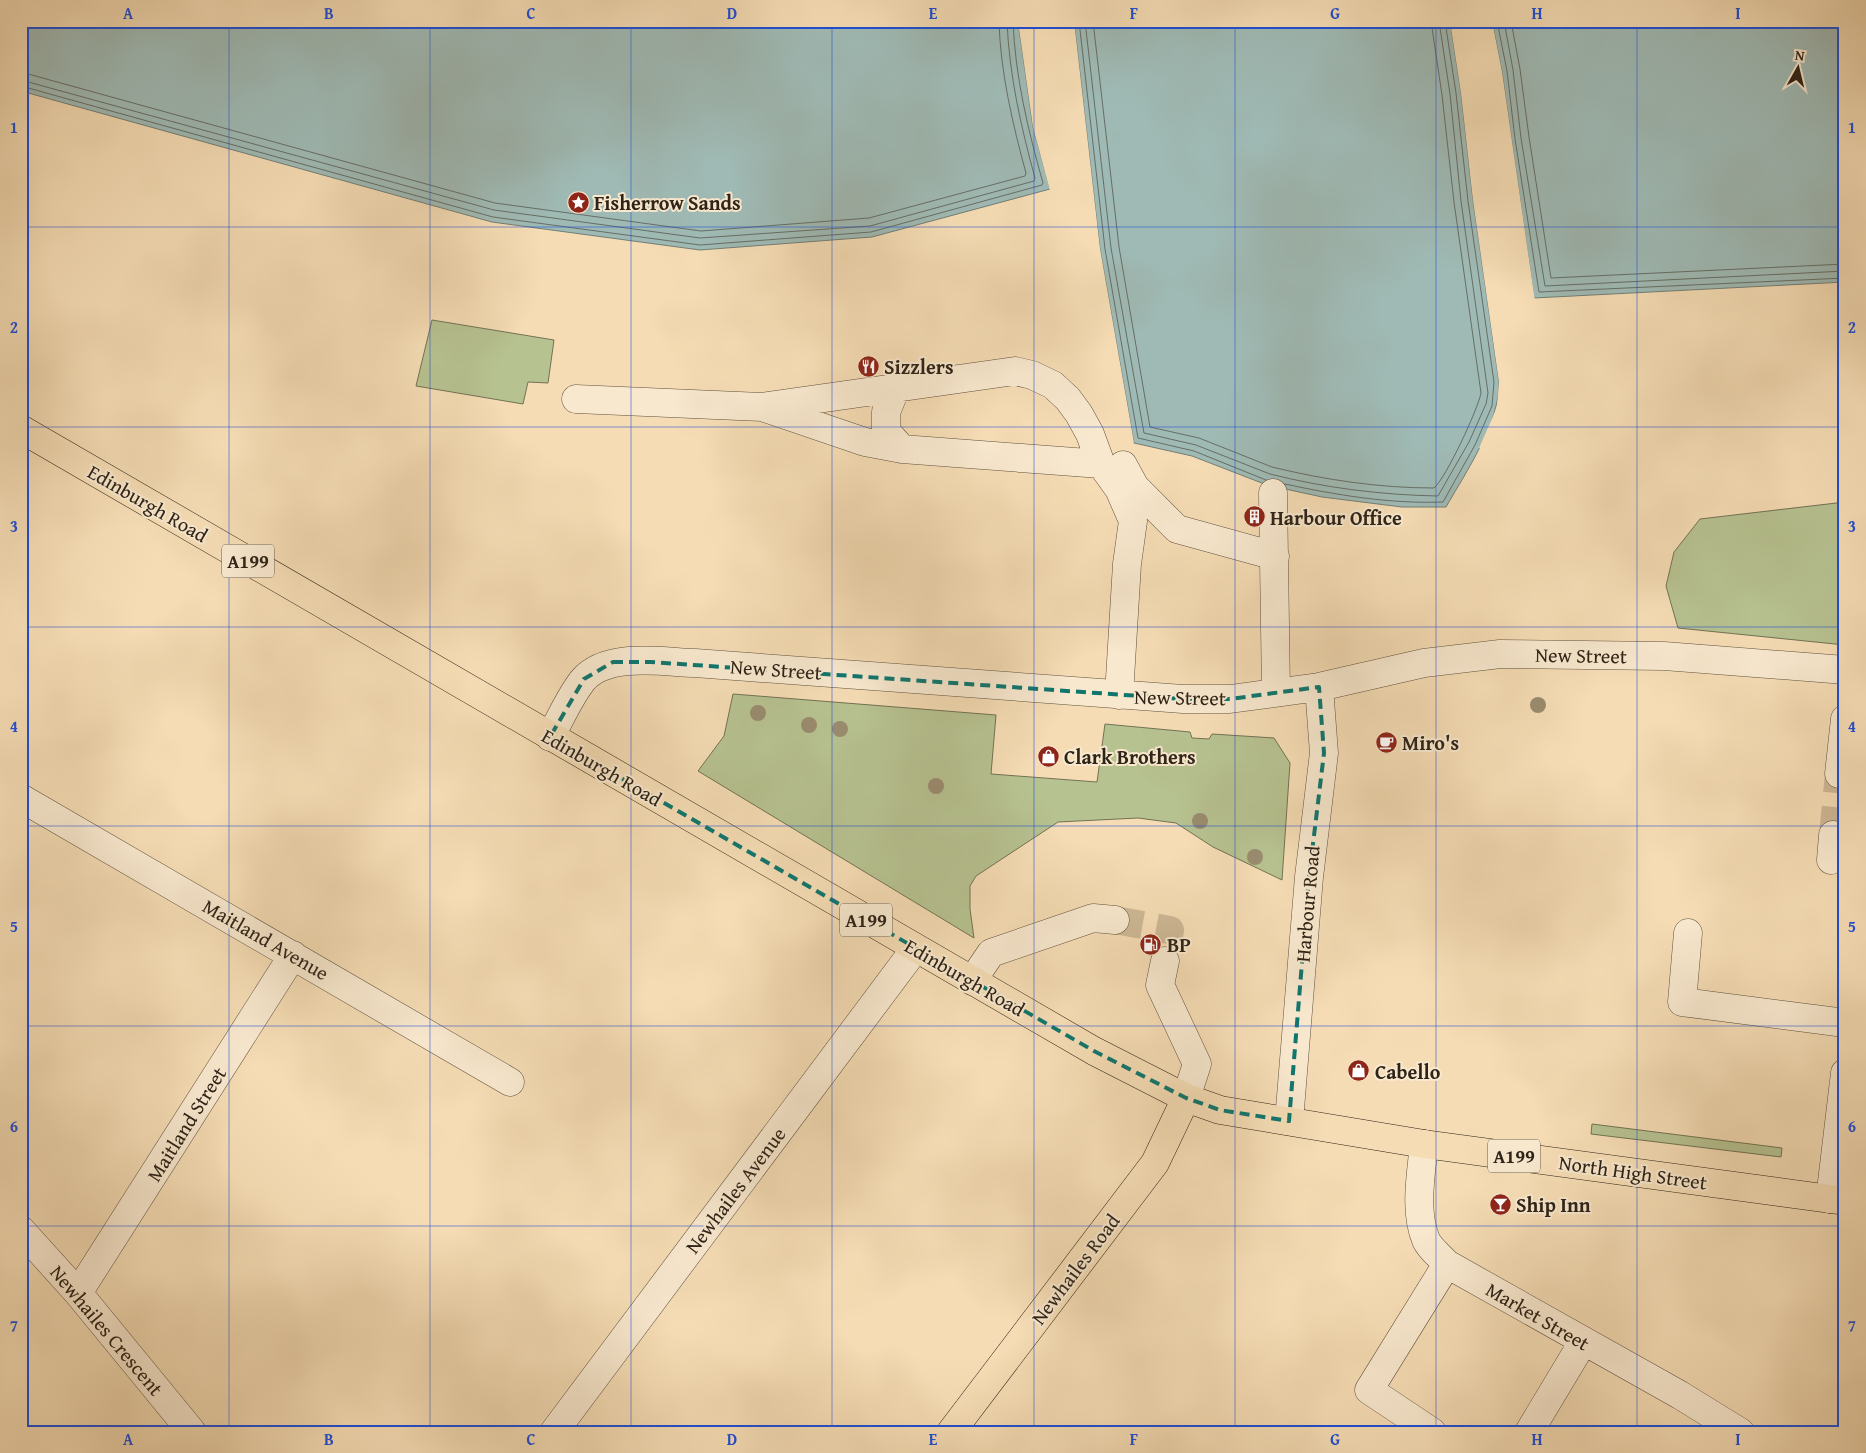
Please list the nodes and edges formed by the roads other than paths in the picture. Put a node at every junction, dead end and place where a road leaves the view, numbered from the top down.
1 (896, 388) junction
2 (576, 399) dead end
3 (762, 407) junction
4 (1097, 418) dead end
5 (21, 429) edge
6 (902, 449) junction
7 (1101, 464) junction
8 (1272, 493) dead end
9 (1275, 556) junction
10 (1845, 670) edge
11 (1319, 687) junction
12 (1276, 692) junction
13 (1119, 695) junction
14 (1845, 719) edge
15 (550, 737) junction
16 (1839, 774) tunnel mouth
17 (21, 798) edge
18 (1115, 920) tunnel mouth
19 (1688, 933) dead end
20 (916, 949) junction
21 (293, 955) junction
22 (1165, 961) tunnel mouth
23 (972, 981) junction
24 (1845, 1023) edge
25 (1845, 1073) edge
26 (510, 1082) dead end
27 (1186, 1098) junction
28 (1288, 1121) junction
29 (1424, 1144) junction
30 (1837, 1200) edge
31 (21, 1230) edge
32 (1447, 1264) junction
33 (78, 1293) junction
34 (1583, 1342) junction
35 (192, 1432) edge
36 (554, 1432) edge
37 (951, 1432) edge
38 (1432, 1432) edge
39 (1529, 1432) edge
40 (1740, 1432) edge

1 - 3 street
1 - 6 street
1 - 7 street
2 - 3 street
3 - 6 street
4 - 9 street
5 - 15 main road, Edinburgh Road / A199
6 - 7 street
7 - 13 street
8 - 9 street
9 - 12 street
10 - 11 street, New Street
11 - 12 street, New Street
11 - 28 street, Harbour Road
12 - 13 street, New Street
13 - 15 street, New Street
14 - 16 street
15 - 20 main road, Edinburgh Road / A199
17 - 21 street, Maitland Avenue
18 - 23 street
19 - 24 street
20 - 23 main road, Edinburgh Road / A199
20 - 36 street, Newhailes Avenue
21 - 26 street, Maitland Avenue
21 - 33 street, Maitland Street
22 - 27 street
23 - 27 main road, Edinburgh Road / A199
25 - 30 street
27 - 28 main road, North High Street / A199
27 - 37 main road, Newhailes Road
28 - 29 main road, North High Street / A199
29 - 30 main road, North High Street / A199
29 - 32 street, Market Street
31 - 33 street, Newhailes Crescent
32 - 34 street, Market Street
32 - 38 street
33 - 35 street, Newhailes Crescent
34 - 39 street
34 - 40 street, Market Street

